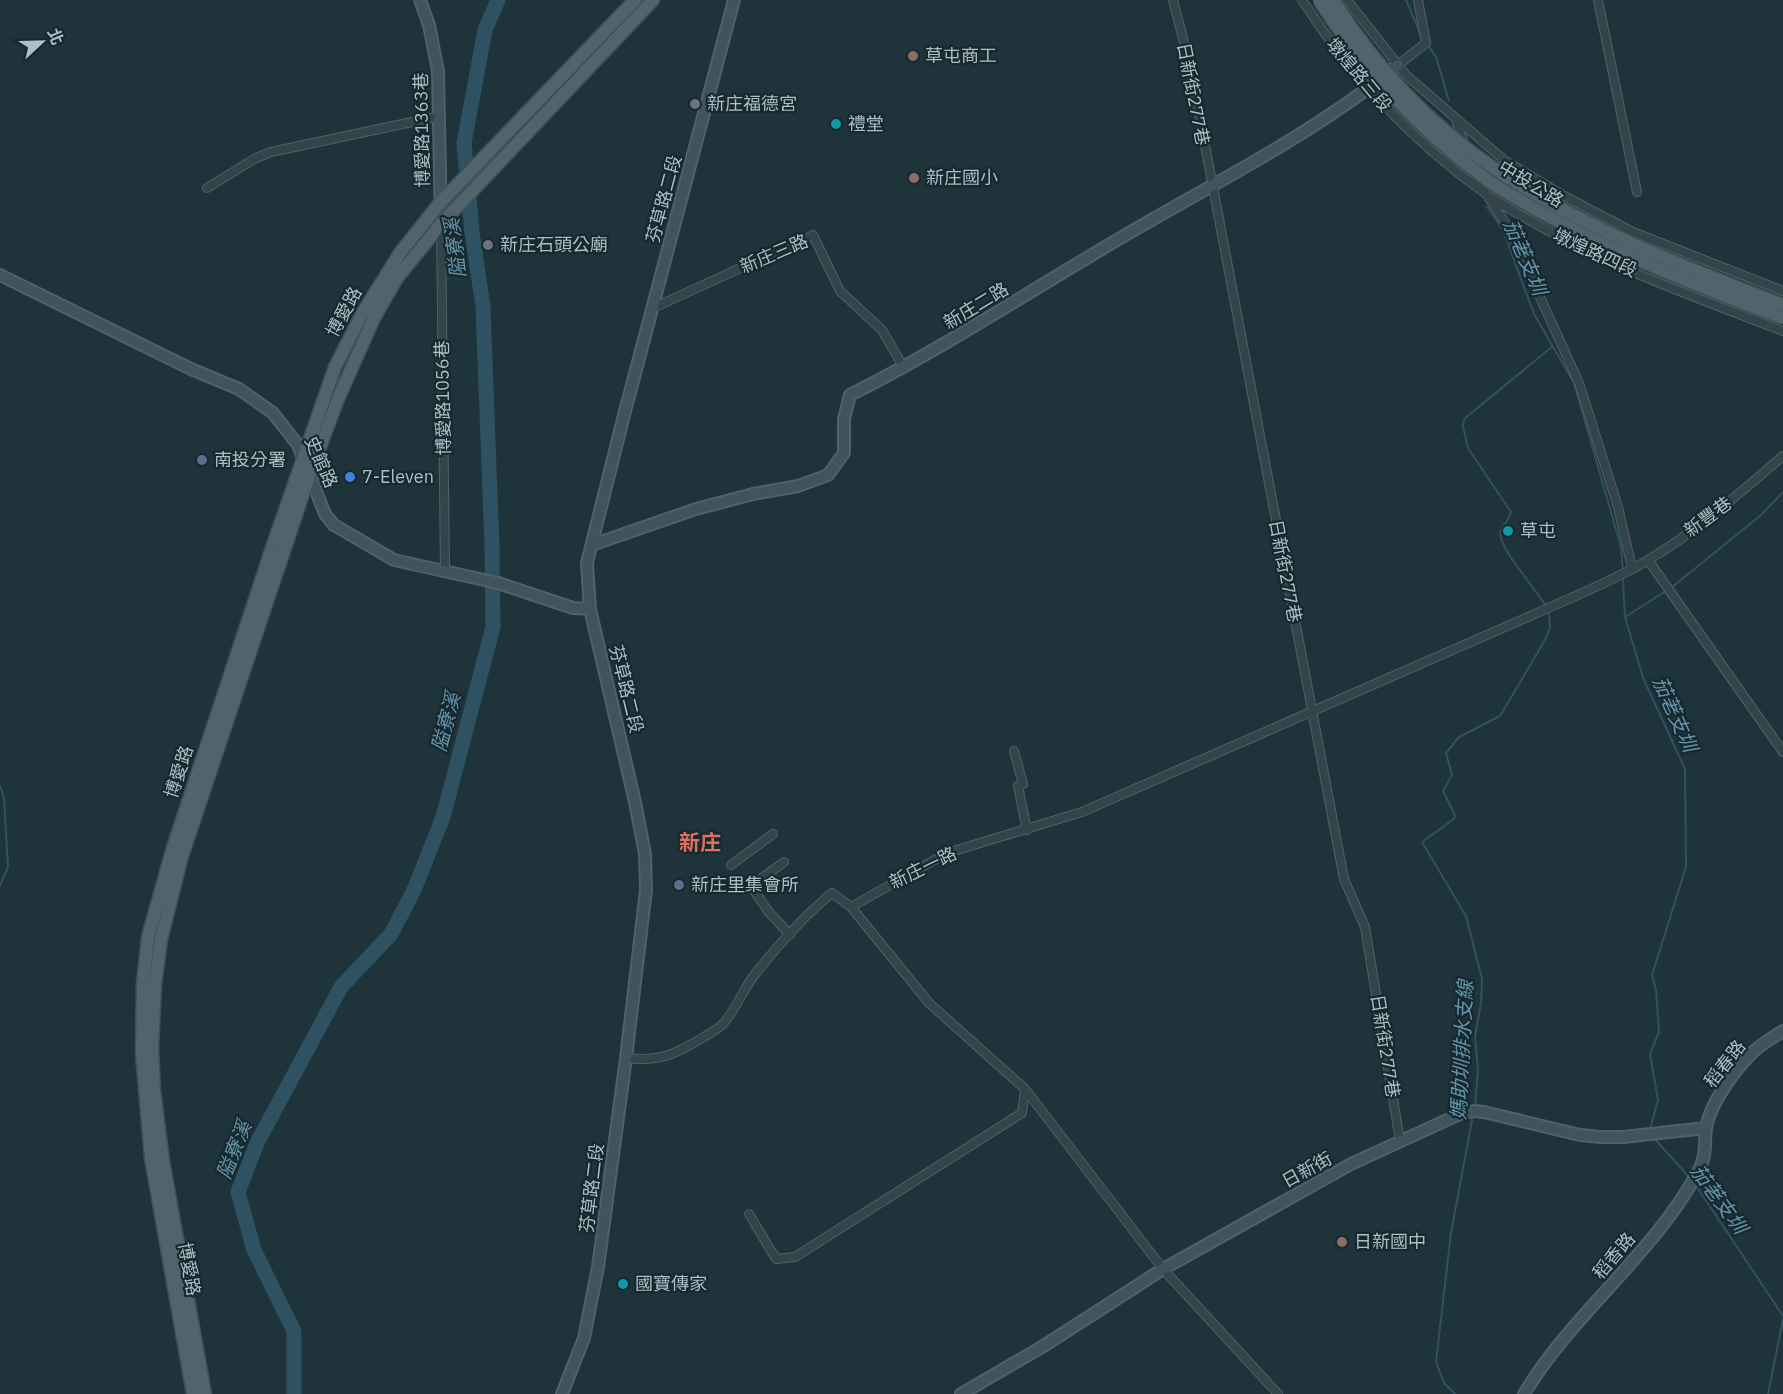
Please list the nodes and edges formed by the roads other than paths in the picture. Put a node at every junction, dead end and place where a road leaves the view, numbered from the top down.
1 (420, 0) edge
2 (635, 0) edge
3 (653, 0) edge
4 (734, 0) edge
5 (1173, 0) edge
6 (1302, 0) edge
7 (1319, 0) edge
8 (1333, 0) edge
9 (1347, 0) edge
10 (1418, 0) edge
11 (1598, 0) edge
12 (590, 47) junction
13 (600, 56) junction
14 (1398, 65) junction
15 (1369, 89) junction
16 (1443, 108) joint
17 (440, 116) junction
18 (1455, 118) junction
19 (1423, 145) joint
20 (1211, 186) junction
21 (207, 188) dead end
22 (1637, 192) dead end
23 (1487, 195) junction
24 (440, 204) junction
25 (441, 224) junction
26 (0, 275) edge
27 (1783, 291) edge
28 (1783, 305) edge
29 (652, 308) junction
30 (1783, 318) edge
31 (1783, 331) edge
32 (904, 368) junction
33 (1783, 456) edge
34 (304, 458) junction
35 (309, 476) junction
36 (592, 545) junction
37 (1648, 560) junction
38 (1627, 571) junction
39 (449, 573) junction
40 (590, 609) junction
41 (1312, 711) junction
42 (1014, 751) dead end
43 (1783, 752) edge
44 (1027, 830) junction
45 (773, 834) dead end
46 (784, 862) dead end
47 (731, 865) dead end
48 (851, 907) junction
49 (790, 935) junction
50 (148, 937) junction
51 (162, 939) junction
52 (149, 984) junction
53 (1783, 1031) edge
54 (626, 1058) junction
55 (1025, 1089) junction
56 (1706, 1128) junction
57 (1400, 1141) junction
58 (749, 1214) dead end
59 (1163, 1269) junction
60 (193, 1394) edge
61 (204, 1394) edge
62 (562, 1394) edge
63 (961, 1394) edge
64 (1278, 1394) edge
65 (1524, 1394) edge

1 - 17 street, 博愛路1363巷
2 - 12 main road
3 - 13 main road
4 - 29 street, 芬草路二段
5 - 20 street, 日新街277巷
6 - 15 street, 墩煌路三段
7 - 30 main road, 中投公路, bridge
8 - 28 main road, 中投公路, bridge
9 - 14 street, 墩煌路三段
10 - 14 street
11 - 22 street
12 - 13 main road
12 - 24 main road, 博愛路
13 - 25 main road, 博愛路
14 - 15 street, 新庄二路
14 - 16 street, 墩煌路三段
15 - 19 street, 墩煌路三段
15 - 20 street, 新庄二路
16 - 18 street, 墩煌路四段
17 - 21 street
17 - 24 street, 博愛路1363巷
18 - 23 street
18 - 27 street, 墩煌路四段
19 - 23 street, 墩煌路四段
20 - 32 street, 新庄二路
20 - 41 street, 日新街277巷
23 - 31 street, 墩煌路四段
23 - 38 street
24 - 25 street, 博愛路1363巷
24 - 34 main road, 博愛路
25 - 35 main road, 博愛路
25 - 39 street, 博愛路1056巷
26 - 34 street, 史館路
29 - 32 street, 新庄三路
29 - 36 street, 芬草路二段
32 - 36 street, 新庄二路
33 - 37 street, 新豐巷
34 - 35 street, 史館路
34 - 50 main road, 博愛路
35 - 39 street, 史館路
35 - 51 main road, 博愛路
36 - 40 street, 芬草路二段
37 - 38 street, 新豐巷
37 - 43 street
38 - 41 street, 新豐巷
39 - 40 street, 史館路
40 - 54 street, 芬草路二段
41 - 44 street, 新庄一路
41 - 57 street, 日新街277巷
42 - 44 street
44 - 48 street, 新庄一路
45 - 47 street
46 - 49 street
48 - 49 street
48 - 55 street
49 - 54 street
50 - 51 main road
50 - 52 main road, 博愛路
51 - 52 main road, 博愛路
52 - 60 main road, 博愛路
52 - 61 main road, 博愛路
53 - 56 street, 稻春路
54 - 62 street, 芬草路二段
55 - 58 street
55 - 59 street
56 - 57 street, 日新街
56 - 65 street, 稻香路
57 - 59 street, 日新街
59 - 63 street, 日新街
59 - 64 street

